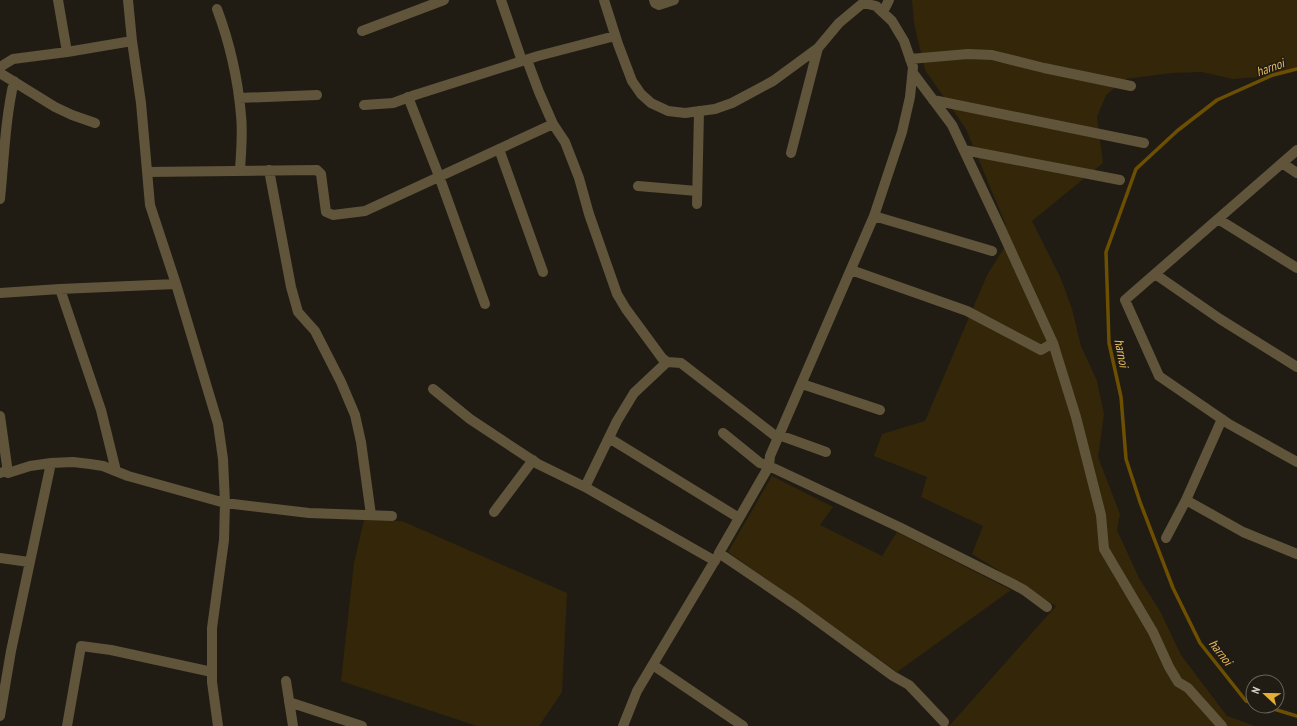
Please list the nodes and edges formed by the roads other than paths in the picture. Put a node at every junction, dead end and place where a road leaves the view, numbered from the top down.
1 (58, 0) edge
2 (128, 0) edge
3 (444, 0) edge
4 (501, 0) edge
5 (604, 0) edge
6 (654, 0) edge
7 (674, 0) edge
8 (889, 0) edge
9 (876, 6) edge
10 (217, 8) dead end
11 (362, 31) dead end
12 (615, 36) junction
13 (132, 41) junction
14 (818, 48) junction
15 (67, 52) junction
16 (910, 59) junction
17 (525, 61) junction
18 (0, 67) edge
19 (0, 73) edge
20 (912, 73) junction
21 (14, 81) junction
22 (1131, 86) dead end
23 (317, 95) dead end
24 (408, 97) junction
25 (239, 98) junction
26 (933, 100) junction
27 (364, 105) dead end
28 (699, 111) junction
29 (4, 122) edge
30 (95, 123) dead end
31 (553, 124) junction
32 (1144, 143) dead end
33 (498, 149) junction
34 (964, 150) junction
35 (1297, 150) edge
36 (791, 153) dead end
37 (1282, 163) junction
38 (240, 170) junction
39 (269, 170) junction
40 (147, 172) junction
41 (1297, 173) edge
42 (438, 176) junction
43 (1120, 180) dead end
44 (638, 186) dead end
45 (697, 191) junction
46 (0, 199) edge
47 (697, 204) dead end
48 (874, 216) junction
49 (1218, 219) junction
50 (992, 251) dead end
51 (1297, 268) edge
52 (850, 270) junction
53 (543, 272) dead end
54 (1156, 274) junction
55 (176, 284) junction
56 (60, 289) junction
57 (0, 293) edge
58 (485, 304) dead end
59 (1053, 343) junction
60 (667, 362) junction
61 (1297, 367) edge
62 (802, 384) junction
63 (433, 389) dead end
64 (880, 410) dead end
65 (0, 416) edge
66 (1222, 419) junction
67 (723, 433) dead end
68 (778, 436) junction
69 (609, 438) junction
70 (826, 452) dead end
71 (533, 460) junction
72 (1297, 462) edge
73 (51, 463) junction
74 (769, 466) junction
75 (116, 471) junction
76 (4, 473) edge
77 (585, 487) junction
78 (1186, 500) junction
79 (225, 503) junction
80 (494, 512) dead end
81 (371, 515) junction
82 (392, 516) dead end
83 (740, 518) junction
84 (1166, 538) dead end
85 (1297, 554) edge
86 (717, 557) junction
87 (0, 558) edge
88 (29, 562) junction
89 (1047, 607) dead end
90 (653, 665) junction
91 (212, 672) junction
92 (286, 681) dead end
93 (289, 702) junction
94 (0, 716) edge
95 (944, 722) dead end
96 (67, 726) edge
97 (218, 726) edge
98 (293, 726) edge
99 (362, 726) edge
100 (623, 726) edge
101 (743, 726) edge
102 (1222, 726) edge

1 - 15 street
2 - 13 street
3 - 11 street
4 - 17 street
5 - 12 street
6 - 7 street
8 - 9 street
9 - 14 street
9 - 16 street
10 - 25 street
12 - 17 street
12 - 28 street
13 - 15 street
13 - 40 street
14 - 28 street
14 - 36 street
15 - 18 street
16 - 20 street
16 - 22 street
17 - 24 street
17 - 31 street
19 - 21 street
20 - 26 street
20 - 48 street
21 - 29 street
21 - 30 street
23 - 25 street
24 - 27 street
24 - 42 street
25 - 38 street
26 - 32 street
26 - 34 street
28 - 45 street
29 - 46 street
31 - 33 street
31 - 60 street
33 - 42 street
33 - 53 street
34 - 43 street
34 - 59 street
35 - 37 street
37 - 41 street
37 - 49 street
38 - 39 street
38 - 40 street
39 - 42 street
39 - 81 street
40 - 55 street
42 - 58 street
44 - 45 street
45 - 47 street
48 - 50 street
48 - 52 street
49 - 51 street
49 - 54 street
52 - 59 street
52 - 62 street
54 - 61 street
54 - 66 street
55 - 56 street
55 - 79 street
56 - 57 street
56 - 75 street
59 - 102 street
60 - 68 street
60 - 69 street
62 - 64 street
62 - 68 street
63 - 71 street
65 - 76 street
66 - 72 street
66 - 78 street
67 - 74 street
68 - 70 street
68 - 74 street
69 - 77 street
69 - 83 street
71 - 77 street
71 - 80 street
73 - 75 street
73 - 76 street
73 - 88 street
74 - 83 street
74 - 89 street
75 - 79 street
77 - 86 street
78 - 84 street
78 - 85 street
79 - 81 street
79 - 91 street
81 - 82 street
83 - 86 street
86 - 90 street
86 - 95 street
87 - 88 street
88 - 94 street
90 - 100 street
90 - 101 street
91 - 96 street
91 - 97 street
92 - 93 street
93 - 98 street
93 - 99 street

